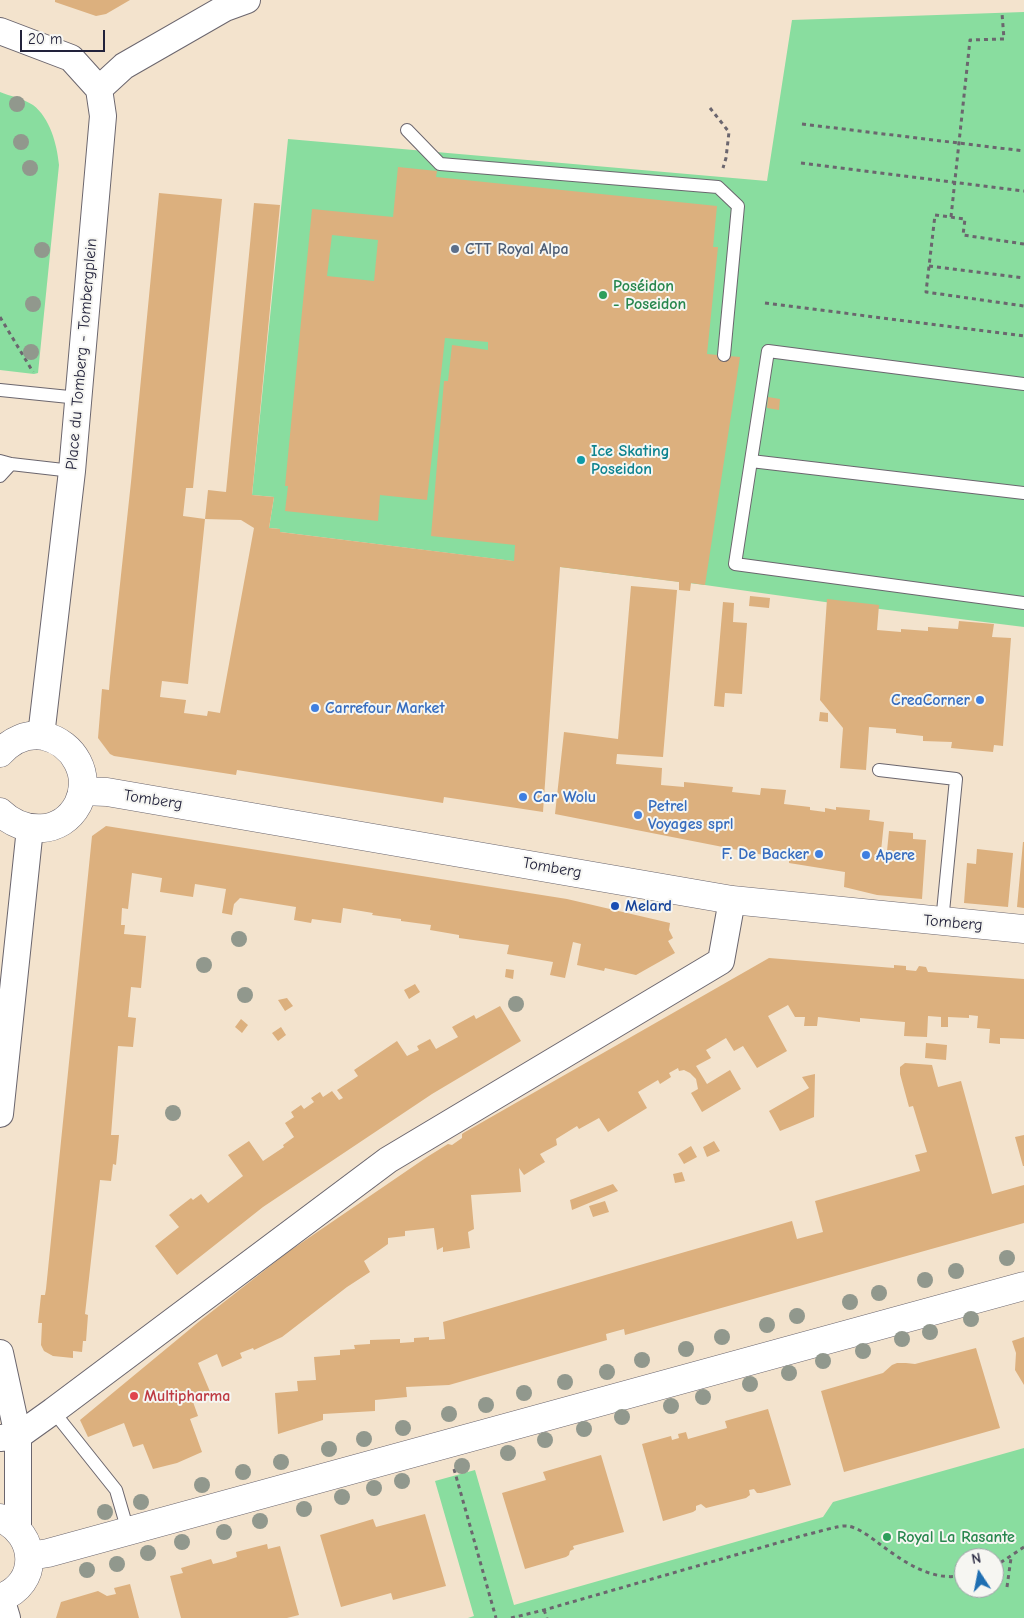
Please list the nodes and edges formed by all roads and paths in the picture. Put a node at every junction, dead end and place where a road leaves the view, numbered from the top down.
1 (246, 0) edge
2 (1002, 13) dead end
3 (0, 31) edge
4 (99, 89) junction
5 (710, 108) dead end
6 (802, 124) dead end
7 (407, 130) dead end
8 (959, 142) junction
9 (1024, 151) edge
10 (726, 158) dead end
11 (801, 163) dead end
12 (954, 182) junction
13 (1024, 190) edge
14 (951, 217) junction
15 (1024, 244) edge
16 (929, 266) junction
17 (1024, 278) edge
18 (765, 303) dead end
19 (1024, 306) edge
20 (0, 317) edge
21 (1024, 336) edge
22 (724, 355) dead end
23 (34, 374) dead end
24 (1024, 384) edge
25 (0, 390) edge
26 (79, 398) junction
27 (751, 461) junction
28 (5, 463) edge
29 (72, 470) junction
30 (0, 476) edge
31 (1024, 493) edge
32 (1024, 603) edge
33 (41, 736) junction
34 (0, 754) edge
35 (879, 770) dead end
36 (82, 791) junction
37 (0, 812) edge
38 (30, 828) junction
39 (732, 900) junction
40 (942, 922) junction
41 (1024, 929) edge
42 (0, 1114) edge
43 (1024, 1286) edge
44 (0, 1353) edge
45 (53, 1411) junction
46 (9, 1437) edge
47 (450, 1444) junction
48 (9, 1524) edge
49 (128, 1531) junction
50 (1024, 1547) edge
51 (30, 1556) junction
52 (1011, 1557) junction
53 (1004, 1561) edge
54 (954, 1578) edge
55 (1007, 1587) dead end
56 (3, 1605) edge
57 (544, 1610) junction
58 (496, 1618) edge
59 (511, 1618) edge
60 (546, 1618) edge

1 - 4 street
2 - 8 path
3 - 4 street
4 - 26 street, Place du Tomberg - Tombergplein
5 - 10 path
6 - 8 path
7 - 22 lane
8 - 9 path
8 - 12 path
11 - 12 path
12 - 13 path
12 - 14 path
14 - 15 path
14 - 16 path
16 - 17 path
16 - 19 path
18 - 21 path
20 - 23 path
24 - 27 lane
25 - 26 lane
26 - 29 street, Place du Tomberg - Tombergplein
27 - 31 lane
27 - 32 lane
28 - 29 lane
28 - 30 lane
29 - 33 street, Place du Tomberg - Tombergplein
33 - 34 street
33 - 36 street
35 - 40 lane
36 - 38 street
36 - 39 street, Tomberg
37 - 38 street
38 - 42 street
39 - 40 street, Tomberg
39 - 45 street
40 - 41 street, Tomberg
43 - 47 street
44 - 46 street
45 - 46 street
45 - 49 lane
46 - 48 street
47 - 49 street
47 - 58 path
48 - 51 street
49 - 51 street
50 - 52 path
51 - 56 street
52 - 53 path
52 - 55 path
54 - 57 path
57 - 59 path
57 - 60 path

